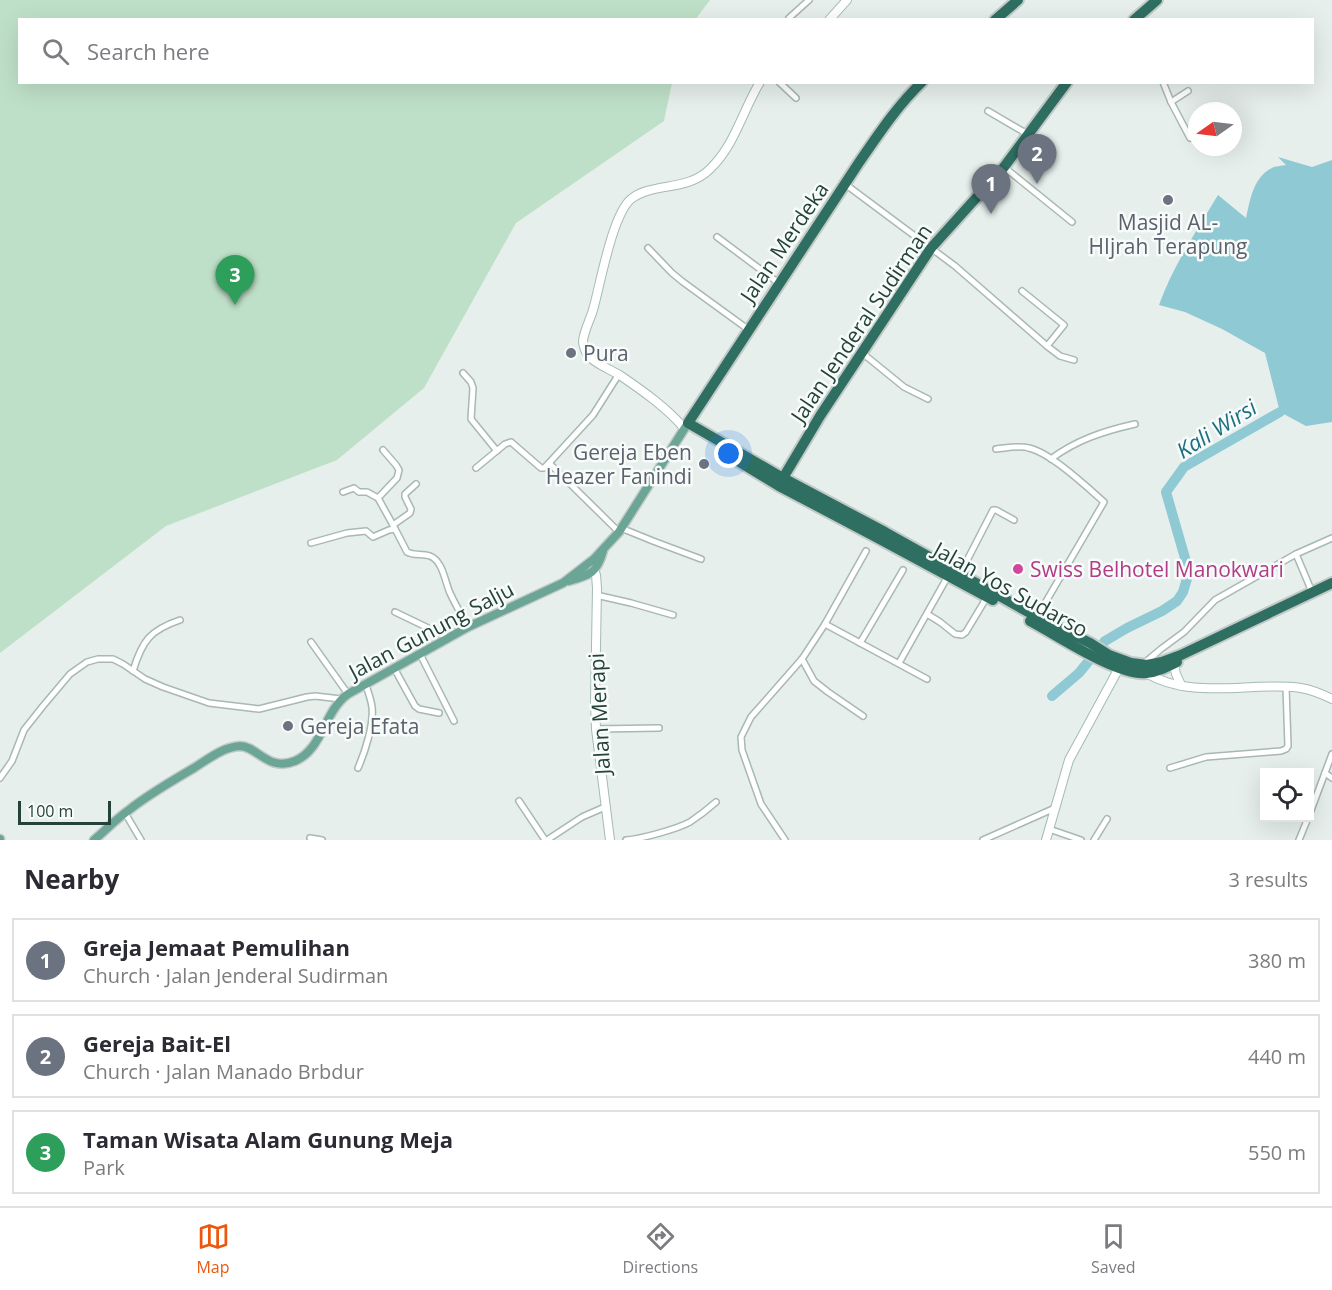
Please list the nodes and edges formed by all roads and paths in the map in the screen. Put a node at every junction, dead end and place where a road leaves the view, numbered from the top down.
1 (809, 0) edge
2 (847, 0) edge
3 (1018, 0) edge
4 (1157, 0) edge
5 (789, 18) dead end
6 (831, 18) edge
7 (997, 18) edge
8 (1136, 18) edge
9 (759, 84) edge
10 (781, 84) edge
11 (920, 84) edge
12 (1066, 84) edge
13 (1164, 84) edge
14 (1188, 91) dead end
15 (796, 98) dead end
16 (1171, 102) junction
17 (988, 111) dead end
18 (1188, 134) edge
19 (1029, 135) junction
20 (1004, 167) junction
21 (845, 184) junction
22 (1072, 222) dead end
23 (717, 237) dead end
24 (648, 248) dead end
25 (931, 248) junction
26 (780, 284) junction
27 (1022, 291) dead end
28 (749, 330) junction
29 (1047, 346) junction
30 (861, 352) junction
31 (1074, 360) dead end
32 (463, 374) dead end
33 (619, 374) junction
34 (928, 399) dead end
35 (1135, 424) dead end
36 (686, 425) junction
37 (996, 449) dead end
38 (383, 450) dead end
39 (497, 451) junction
40 (1051, 459) junction
41 (549, 463) junction
42 (476, 468) dead end
43 (783, 478) junction
44 (416, 484) dead end
45 (343, 492) dead end
46 (378, 498) junction
47 (1014, 520) dead end
48 (394, 527) junction
49 (620, 530) junction
50 (1332, 538) edge
51 (312, 543) dead end
52 (900, 545) junction
53 (866, 551) dead end
54 (1296, 554) junction
55 (701, 559) dead end
56 (590, 568) junction
57 (903, 570) dead end
58 (960, 574) junction
59 (948, 576) junction
60 (1332, 583) edge
61 (1332, 590) edge
62 (1312, 591) junction
63 (597, 592) junction
64 (987, 597) junction
65 (395, 612) dead end
66 (927, 614) junction
67 (673, 615) dead end
68 (1037, 617) junction
69 (1262, 619) junction
70 (180, 620) dead end
71 (825, 624) junction
72 (468, 627) junction
73 (449, 638) junction
74 (311, 642) dead end
75 (860, 643) junction
76 (1088, 648) junction
77 (420, 654) junction
78 (1107, 658) junction
79 (802, 659) junction
80 (899, 663) junction
81 (1174, 664) junction
82 (394, 668) junction
83 (1119, 668) junction
84 (1144, 669) junction
85 (133, 671) junction
86 (927, 679) dead end
87 (365, 683) junction
88 (1181, 685) junction
89 (1286, 687) junction
90 (344, 696) junction
91 (1332, 699) edge
92 (439, 713) dead end
93 (863, 716) dead end
94 (454, 721) dead end
95 (659, 728) dead end
96 (596, 729) junction
97 (1332, 754) edge
98 (358, 768) dead end
99 (1170, 768) dead end
100 (1325, 773) junction
101 (0, 778) edge
102 (1332, 778) edge
103 (519, 801) dead end
104 (716, 802) dead end
105 (1314, 802) edge
106 (605, 807) junction
107 (1055, 808) junction
108 (125, 813) junction
109 (1107, 819) dead end
110 (1307, 822) edge
111 (1049, 829) junction
112 (310, 838) dead end
113 (1301, 839) edge
114 (94, 840) edge
115 (141, 840) edge
116 (322, 840) edge
117 (546, 840) edge
118 (610, 840) edge
119 (626, 840) edge
120 (785, 840) edge
121 (983, 840) edge
122 (1046, 840) edge
123 (1081, 840) edge
124 (1094, 840) edge

1 - 5 street
2 - 6 street
3 - 7 highway
4 - 8 highway
9 - 33 street
10 - 15 street
11 - 21 highway, Jalan Merdeka
12 - 19 highway, Jalan Jenderal Sudirman
13 - 16 street
14 - 16 street
16 - 18 street
17 - 19 street
19 - 20 highway, Jalan Jenderal Sudirman
20 - 22 street
20 - 25 highway, Jalan Jenderal Sudirman
21 - 25 street
21 - 26 highway, Jalan Merdeka
23 - 26 street
24 - 28 street
25 - 29 street
25 - 30 highway, Jalan Jenderal Sudirman
26 - 28 highway, Jalan Merdeka
27 - 29 street
28 - 36 highway, Jalan Merdeka
29 - 31 street
30 - 34 street
30 - 43 highway, Jalan Jenderal Sudirman
32 - 39 street
33 - 36 street
33 - 41 street
35 - 40 street
36 - 43 highway, Jalan Yos Sudarso
36 - 49 main road
36 - 52 highway, Jalan Yos Sudarso
37 - 40 street
38 - 46 street
39 - 41 street
39 - 42 street
40 - 68 street
41 - 49 street
43 - 52 highway, Jalan Yos Sudarso
44 - 48 street
45 - 46 street
46 - 48 street
47 - 58 street
48 - 51 street
48 - 72 street
49 - 55 street
49 - 56 main road
50 - 54 street
52 - 58 highway, Jalan Yos Sudarso
52 - 59 highway, Jalan Yos Sudarso
53 - 71 street
54 - 62 street
54 - 84 street
56 - 63 street, Jalan Merapi
56 - 72 main road, Jalan Gunung Salju
57 - 75 street
58 - 68 highway, Jalan Yos Sudarso
59 - 64 highway, Jalan Yos Sudarso
59 - 66 street
60 - 62 highway, Jalan Yos Sudarso
61 - 69 highway, Jalan Yos Sudarso
62 - 69 highway, Jalan Yos Sudarso
63 - 67 street
63 - 96 street, Jalan Merapi
64 - 66 street
64 - 76 highway, Jalan Yos Sudarso
65 - 73 street
66 - 80 street
68 - 76 highway, Jalan Yos Sudarso
69 - 81 highway, Jalan Yos Sudarso
69 - 84 highway, Jalan Yos Sudarso
70 - 85 street
71 - 75 street
71 - 79 street
72 - 73 main road, Jalan Gunung Salju
73 - 77 main road, Jalan Gunung Salju
74 - 90 street
75 - 80 street
76 - 78 highway, Jalan Yos Sudarso
77 - 82 main road, Jalan Gunung Salju
77 - 94 street
78 - 83 highway, Jalan Yos Sudarso
78 - 84 highway, Jalan Yos Sudarso
79 - 93 street
79 - 120 street
80 - 86 street
81 - 84 highway, Jalan Yos Sudarso
81 - 88 street
82 - 87 main road, Jalan Gunung Salju
82 - 92 street
83 - 84 highway, Jalan Yos Sudarso
83 - 107 street
84 - 88 street
85 - 90 street
85 - 101 street
87 - 90 main road, Jalan Gunung Salju
87 - 98 street
88 - 89 street
89 - 91 street
89 - 99 street
90 - 108 main road, Jalan Gunung Salju
95 - 96 street
96 - 106 street, Jalan Merapi
97 - 100 street
100 - 102 street
100 - 105 street
103 - 117 street
104 - 119 street
106 - 117 street
106 - 118 street, Jalan Merapi
107 - 111 street
107 - 121 street
108 - 114 main road, Jalan Gunung Salju
108 - 115 street
109 - 124 street
110 - 113 street
111 - 122 street
111 - 123 street
112 - 116 street

